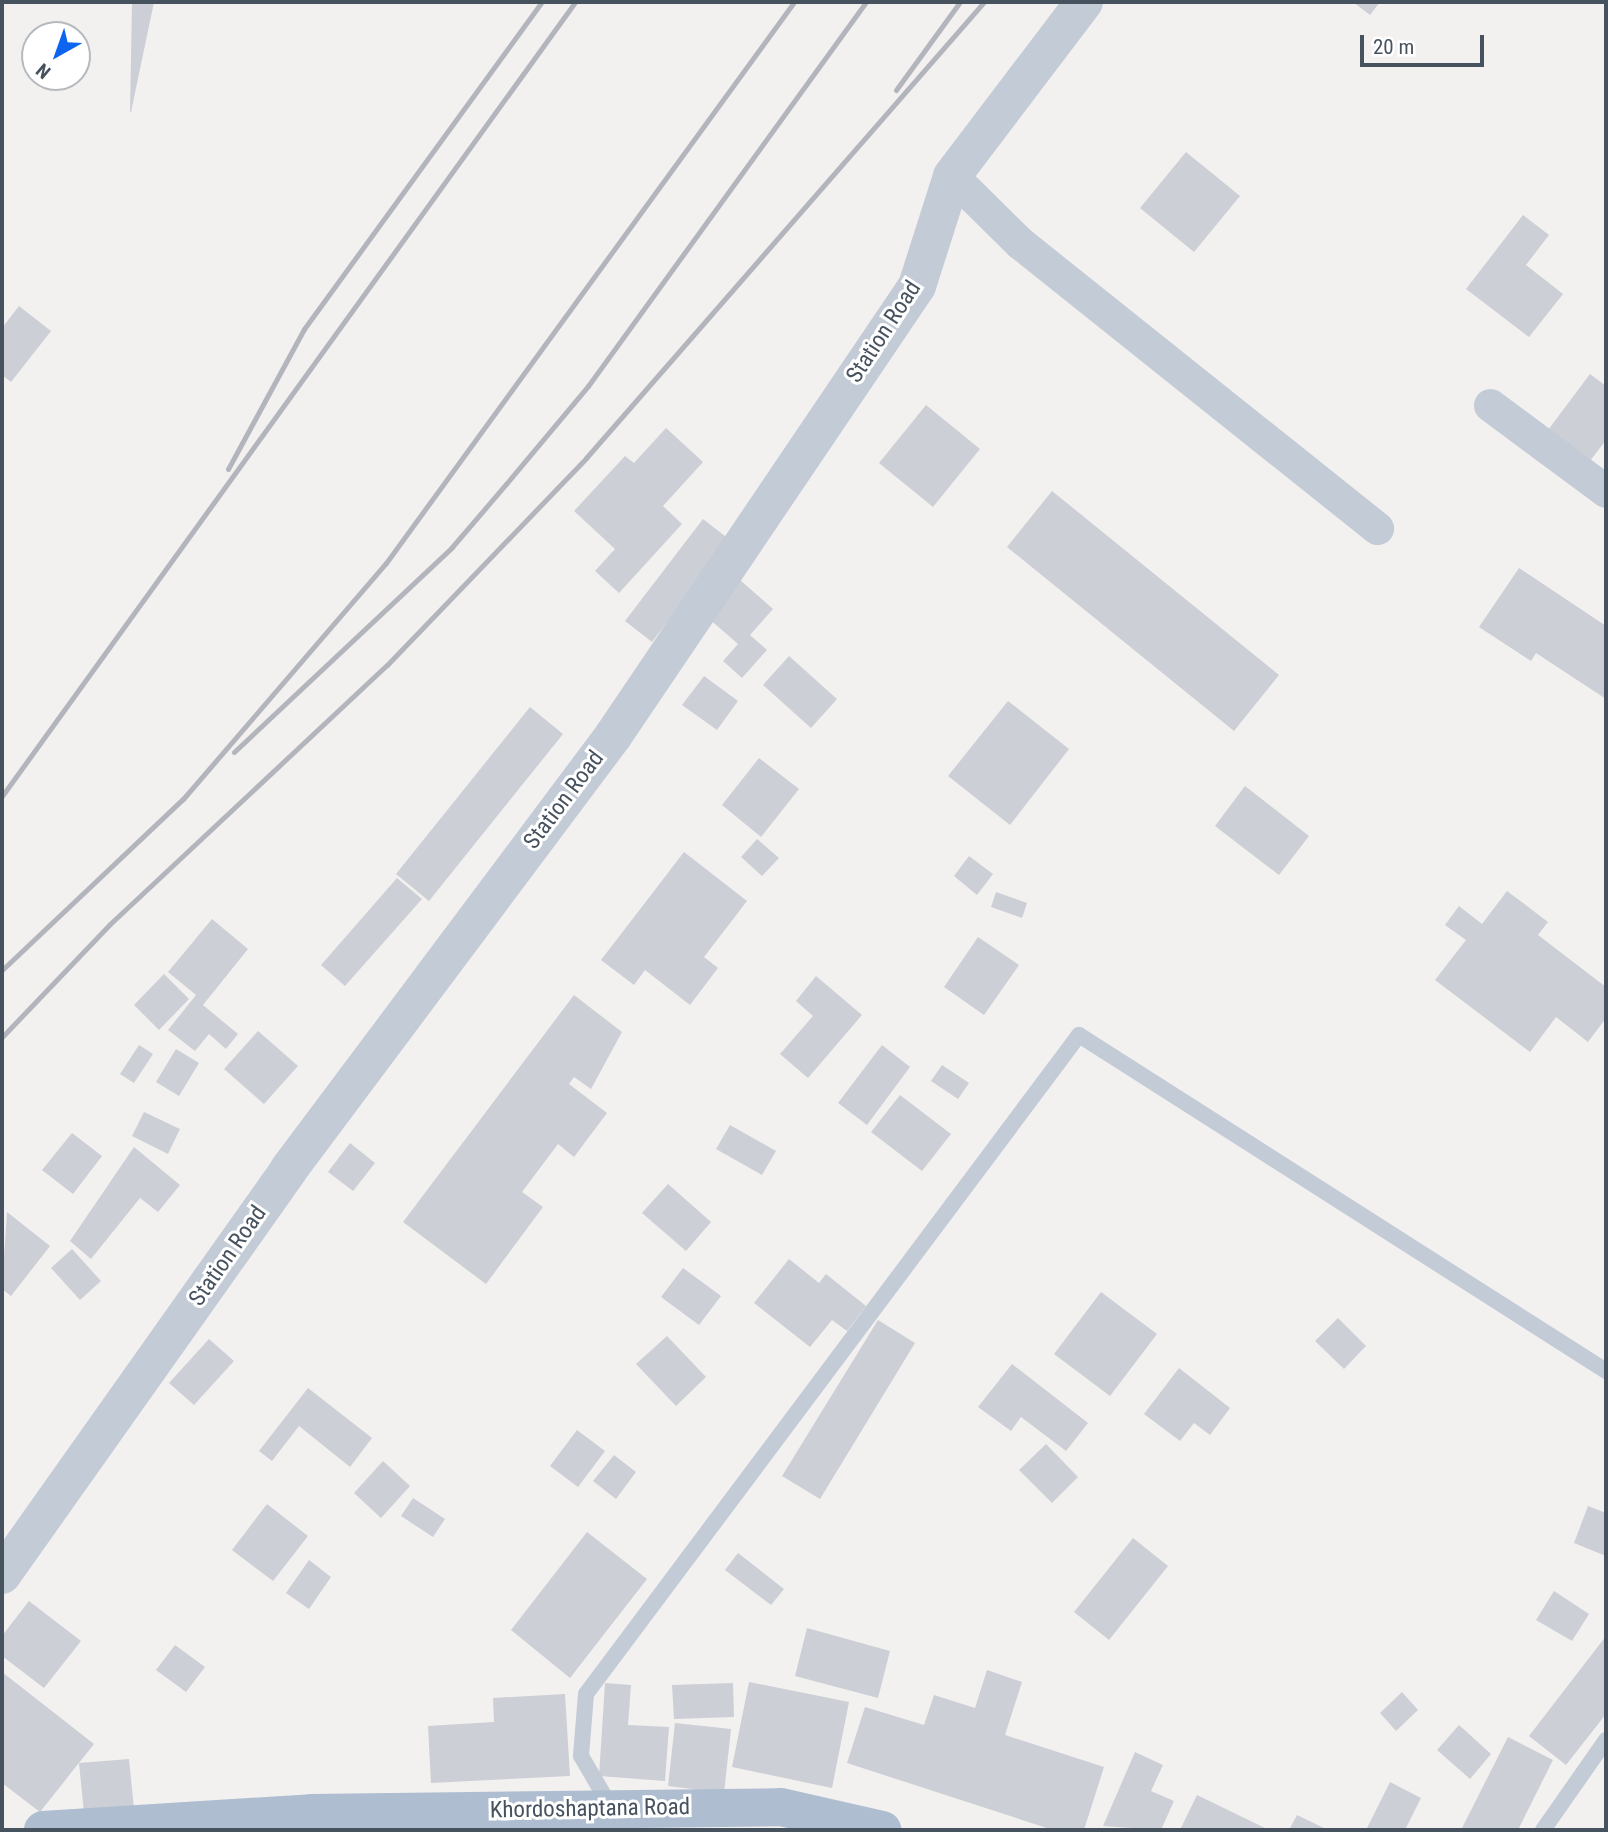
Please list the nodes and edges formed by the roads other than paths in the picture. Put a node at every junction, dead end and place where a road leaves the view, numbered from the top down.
1 (1084, 2) edge
2 (952, 176) junction
3 (1490, 405) dead end
4 (1606, 491) edge
5 (1377, 528) dead end
6 (1606, 1371) edge
7 (2, 1575) edge
8 (1606, 1740) edge
9 (612, 1819) edge
10 (43, 1830) edge
11 (882, 1830) edge
12 (1543, 1830) edge

1 - 2 street, Station Road
2 - 5 street
2 - 7 street, Station Road
3 - 4 street
6 - 9 lane
8 - 12 lane
9 - 10 main road, Khordoshaptana Road
9 - 11 main road, Khordoshaptana Road

